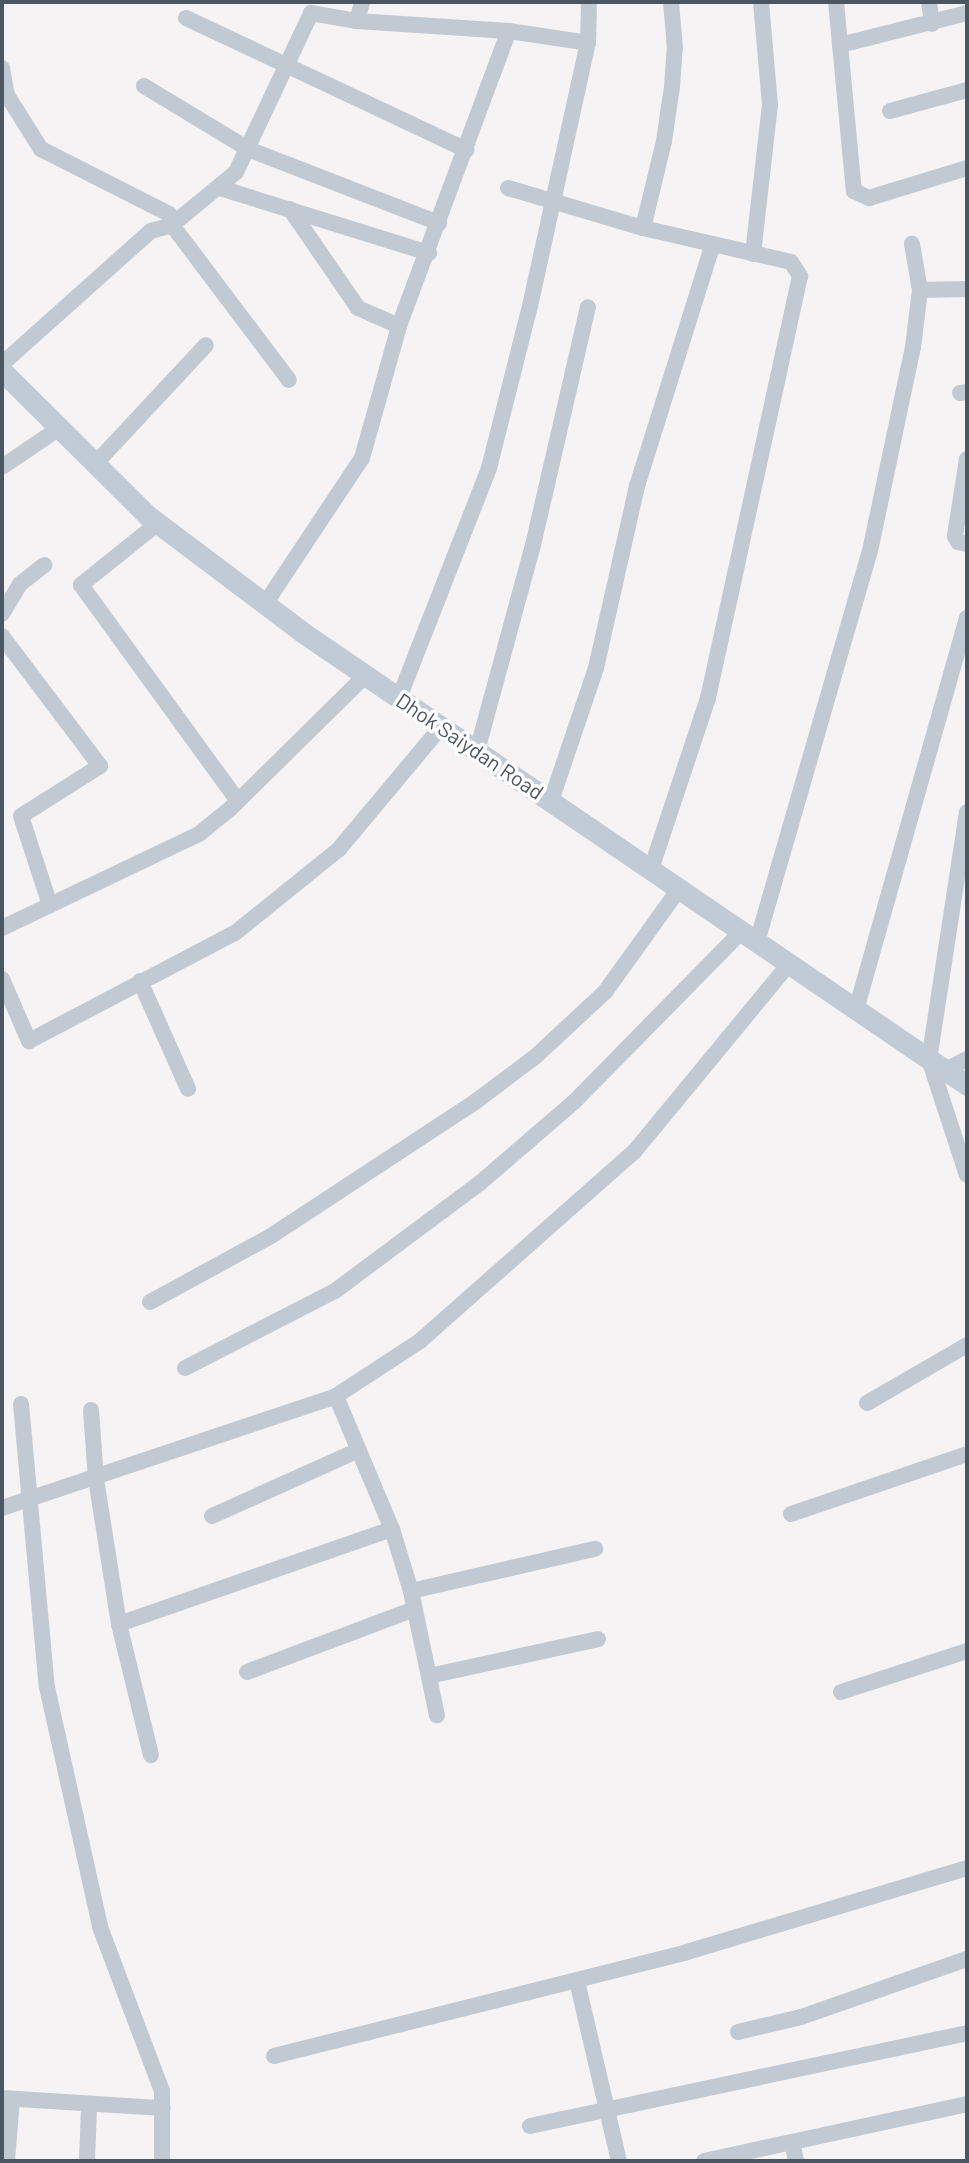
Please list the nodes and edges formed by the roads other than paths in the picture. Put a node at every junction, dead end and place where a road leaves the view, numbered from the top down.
1 (362, 2) edge
2 (589, 2) edge
3 (671, 2) edge
4 (761, 2) edge
5 (836, 2) edge
6 (929, 2) edge
7 (312, 7) edge
8 (967, 13) edge
9 (186, 18) dead end
10 (357, 21) junction
11 (932, 24) junction
12 (509, 31) junction
13 (588, 43) junction
14 (840, 46) junction
15 (289, 66) junction
16 (2, 68) edge
17 (144, 86) dead end
18 (967, 90) edge
19 (4, 97) edge
20 (890, 111) dead end
21 (248, 149) junction
22 (466, 150) junction
23 (967, 169) edge
24 (220, 188) junction
25 (508, 188) dead end
26 (553, 201) junction
27 (290, 209) junction
28 (439, 223) junction
29 (172, 225) junction
30 (643, 228) junction
31 (912, 244) dead end
32 (712, 246) junction
33 (429, 253) junction
34 (752, 254) junction
35 (967, 289) edge
36 (920, 290) junction
37 (588, 307) dead end
38 (399, 326) junction
39 (206, 345) dead end
40 (2, 363) edge
41 (2, 371) edge
42 (289, 380) dead end
43 (61, 427) junction
44 (967, 459) edge
45 (96, 463) junction
46 (2, 467) edge
47 (158, 523) junction
48 (967, 544) edge
49 (44, 565) dead end
50 (265, 604) junction
51 (2, 614) edge
52 (967, 617) edge
53 (2, 636) edge
54 (366, 675) junction
55 (399, 698) junction
56 (442, 727) junction
57 (477, 751) junction
58 (238, 801) junction
59 (551, 801) junction
60 (967, 812) edge
61 (651, 869) junction
62 (679, 889) junction
63 (50, 905) junction
64 (2, 928) edge
65 (749, 937) junction
66 (789, 964) junction
67 (2, 979) edge
68 (140, 981) junction
69 (856, 1010) junction
70 (967, 1059) edge
71 (937, 1064) junction
72 (967, 1085) edge
73 (188, 1089) dead end
74 (967, 1175) edge
75 (150, 1302) dead end
76 (967, 1345) edge
77 (185, 1368) dead end
78 (336, 1396) junction
79 (866, 1403) dead end
80 (21, 1404) dead end
81 (91, 1410) dead end
82 (359, 1450) junction
83 (967, 1454) edge
84 (96, 1479) junction
85 (29, 1502) junction
86 (2, 1508) edge
87 (791, 1514) dead end
88 (212, 1516) dead end
89 (392, 1529) junction
90 (595, 1549) dead end
91 (411, 1591) junction
92 (415, 1609) junction
93 (119, 1624) junction
94 (598, 1639) dead end
95 (967, 1651) edge
96 (247, 1672) dead end
97 (429, 1676) junction
98 (841, 1692) dead end
99 (437, 1715) dead end
100 (151, 1755) dead end
101 (967, 1868) edge
102 (967, 1959) edge
103 (577, 1981) junction
104 (738, 2032) dead end
105 (967, 2033) edge
106 (274, 2056) dead end
107 (7, 2099) edge
108 (967, 2104) edge
109 (89, 2106) junction
110 (163, 2108) junction
111 (608, 2110) junction
112 (530, 2126) dead end
113 (792, 2142) junction
114 (7, 2161) edge
115 (87, 2161) edge
116 (162, 2161) edge
117 (619, 2161) edge
118 (704, 2161) edge
119 (796, 2161) edge

1 - 10 street
2 - 13 street
3 - 30 street
4 - 34 street
5 - 14 street
6 - 11 street
7 - 10 street
7 - 15 street
8 - 11 street
9 - 15 street
10 - 12 street
11 - 14 street
12 - 13 street
12 - 22 street
13 - 26 street
14 - 23 street
15 - 21 street
15 - 22 street
16 - 19 street
17 - 21 street
18 - 20 street
19 - 29 street
21 - 24 street
21 - 28 street
22 - 28 street
24 - 27 street
24 - 29 street
25 - 26 street
26 - 30 street
26 - 55 street
27 - 33 street
27 - 38 street
28 - 33 street
29 - 40 street
29 - 42 street
30 - 32 street
31 - 36 street
32 - 34 street
32 - 59 street
33 - 38 street
34 - 61 street
35 - 36 street
36 - 65 street
37 - 57 street
38 - 50 street
39 - 45 street
41 - 43 main road, Dhok Saiydan Road
43 - 45 main road, Dhok Saiydan Road
43 - 46 street
44 - 48 street
45 - 47 main road, Dhok Saiydan Road
47 - 50 main road, Dhok Saiydan Road
47 - 58 street
49 - 51 street
50 - 54 main road, Dhok Saiydan Road
52 - 69 street
53 - 63 street
54 - 55 main road, Dhok Saiydan Road
54 - 58 street
55 - 56 main road, Dhok Saiydan Road
56 - 57 main road, Dhok Saiydan Road
56 - 68 street
57 - 59 main road, Dhok Saiydan Road
58 - 63 street
59 - 61 main road, Dhok Saiydan Road
60 - 71 street
61 - 62 main road, Dhok Saiydan Road
62 - 65 main road, Dhok Saiydan Road
62 - 75 street
63 - 64 street
65 - 66 main road, Dhok Saiydan Road
65 - 77 street
66 - 69 main road, Dhok Saiydan Road
66 - 78 street
67 - 68 street
68 - 73 street
69 - 71 main road, Dhok Saiydan Road
70 - 71 street
71 - 72 main road, Dhok Saiydan Road
71 - 74 street
76 - 79 street
78 - 82 street
78 - 84 street
80 - 85 street
81 - 84 street
82 - 88 street
82 - 89 street
83 - 87 street
84 - 85 street
84 - 93 street
85 - 86 street
85 - 110 street
89 - 91 street
89 - 93 street
90 - 91 street
91 - 92 street
92 - 96 street
92 - 97 street
93 - 100 street
94 - 97 street
95 - 98 street
97 - 99 street
101 - 103 street
102 - 104 street
103 - 106 street
103 - 111 street
105 - 111 street
107 - 109 street
107 - 114 street
108 - 113 street
109 - 110 street
109 - 115 street
110 - 116 street
111 - 112 street
111 - 117 street
113 - 118 street
113 - 119 street

